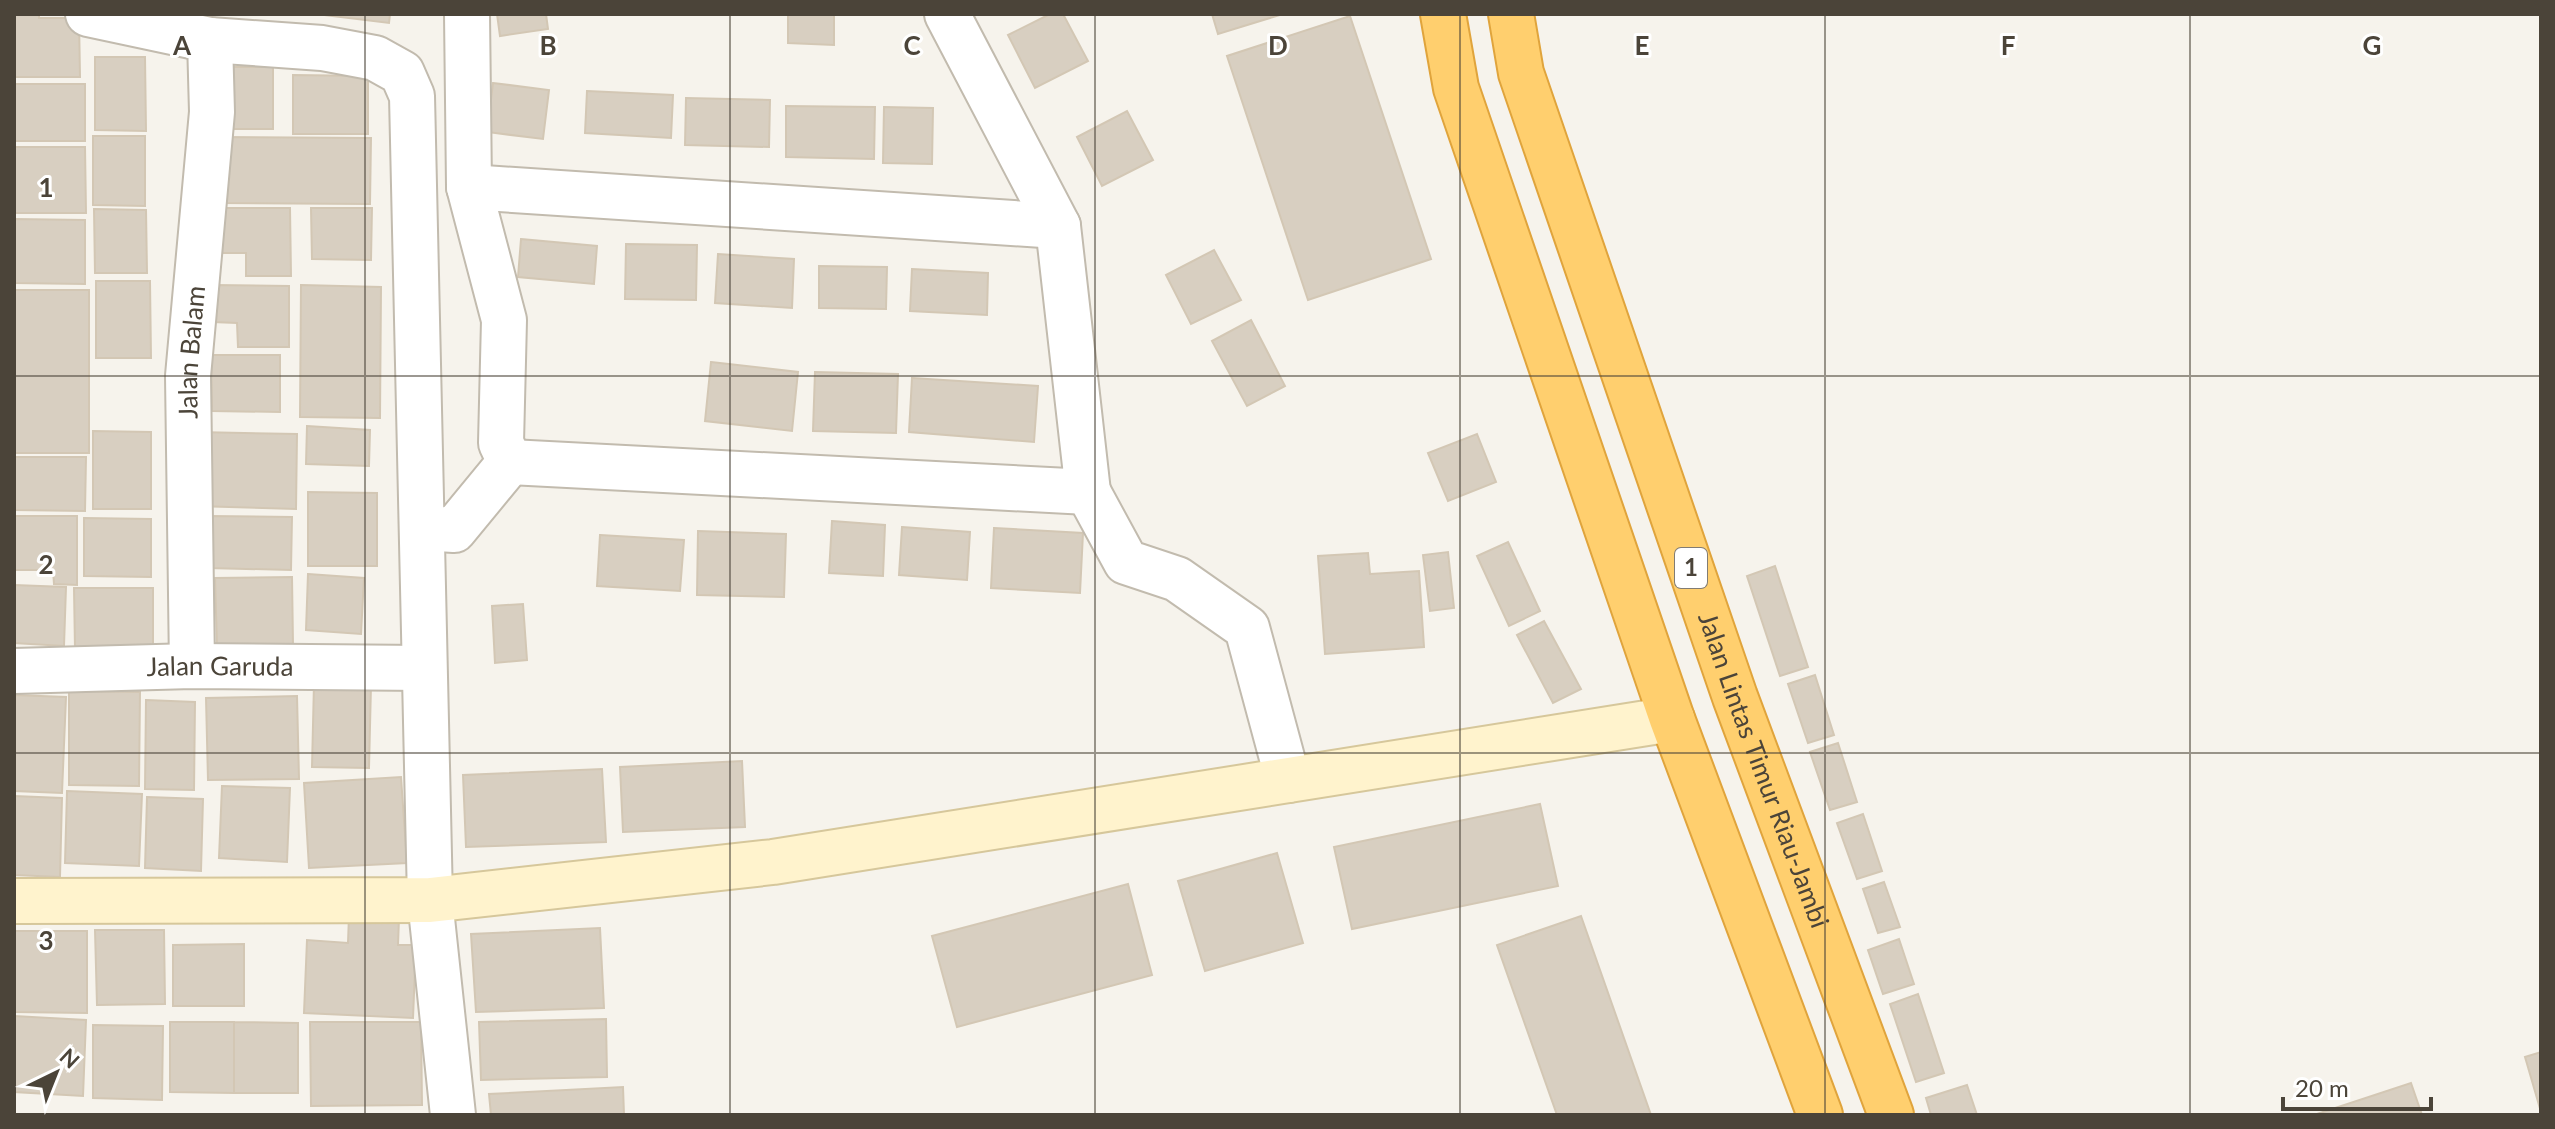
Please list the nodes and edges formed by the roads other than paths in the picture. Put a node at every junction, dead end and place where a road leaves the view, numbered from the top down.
1 (88, 14) edge
2 (467, 14) edge
3 (947, 14) edge
4 (1443, 14) edge
5 (1511, 14) edge
6 (210, 40) junction
7 (469, 187) junction
8 (1058, 226) junction
9 (510, 462) junction
10 (1088, 492) junction
11 (423, 528) junction
12 (192, 666) junction
13 (424, 668) junction
14 (14, 671) edge
15 (1672, 719) junction
16 (1288, 780) junction
17 (430, 900) junction
18 (14, 901) edge
19 (453, 1115) edge
20 (1820, 1115) edge
21 (1891, 1115) edge

1 - 6 street
2 - 7 street
3 - 8 street
4 - 15 highway
5 - 21 highway, Jalan Lintas Timur Riau-Jambi / 1
6 - 11 street
6 - 12 street, Jalan Balam
7 - 8 street
7 - 9 street
8 - 10 street
9 - 10 street
9 - 11 street
10 - 16 street
11 - 13 street
12 - 13 street, Jalan Garuda
12 - 14 street, Jalan Garuda
13 - 17 street
15 - 16 street
15 - 20 highway
16 - 17 street
17 - 18 street
17 - 19 street

